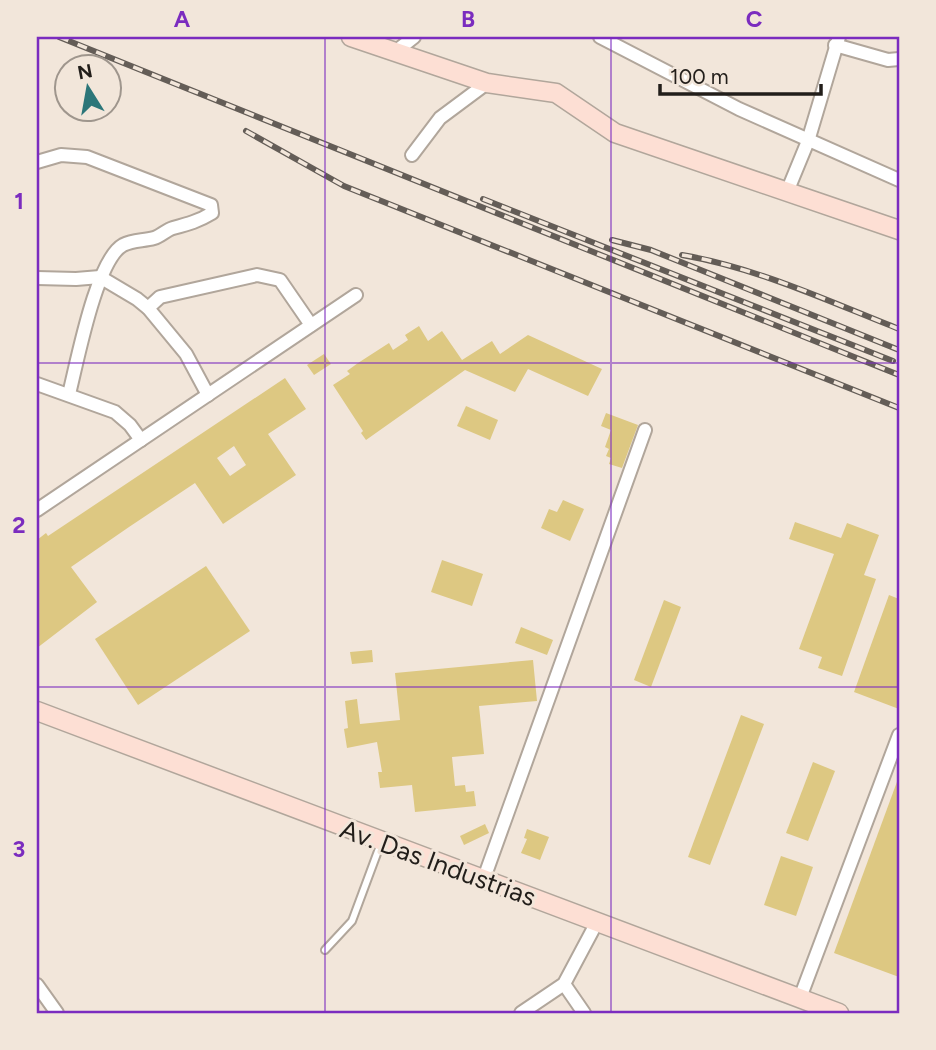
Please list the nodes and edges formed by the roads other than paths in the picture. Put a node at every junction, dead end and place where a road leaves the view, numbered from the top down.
1 (352, 37) edge
2 (414, 37) edge
3 (600, 37) edge
4 (837, 41) edge
5 (395, 52) junction
6 (899, 59) edge
7 (487, 83) junction
8 (808, 141) junction
9 (412, 155) dead end
10 (37, 162) edge
11 (899, 180) edge
12 (787, 192) junction
13 (899, 230) edge
14 (100, 277) junction
15 (37, 278) edge
16 (356, 295) dead end
17 (148, 308) junction
18 (311, 325) junction
19 (37, 384) edge
20 (69, 394) junction
21 (208, 395) junction
22 (645, 430) dead end
23 (141, 440) junction
24 (37, 510) edge
25 (37, 711) edge
26 (899, 735) edge
27 (381, 843) junction
28 (484, 881) junction
29 (597, 922) junction
30 (325, 950) dead end
31 (564, 984) junction
32 (37, 985) edge
33 (800, 998) junction
34 (57, 1013) edge
35 (521, 1013) edge
36 (583, 1013) edge
37 (839, 1013) edge

1 - 5 main road
2 - 5 street
3 - 8 street
4 - 6 street
4 - 8 street
5 - 7 main road
7 - 9 street
7 - 12 main road
8 - 11 street
8 - 12 street
10 - 14 street
12 - 13 main road
14 - 15 street
14 - 17 street
14 - 20 street
16 - 18 street
17 - 18 street
17 - 21 street
18 - 21 street
19 - 20 street
20 - 23 street
21 - 23 street
22 - 28 street
23 - 24 street
25 - 27 main road, Av. Das Industrias
26 - 33 street
27 - 28 main road, Av. Das Industrias
27 - 30 lane
28 - 29 main road, Av. Das Industrias
29 - 31 street
29 - 33 main road, Av. Das Industrias
31 - 35 street
31 - 36 street
32 - 34 street
33 - 37 main road, Av. Das Industrias

